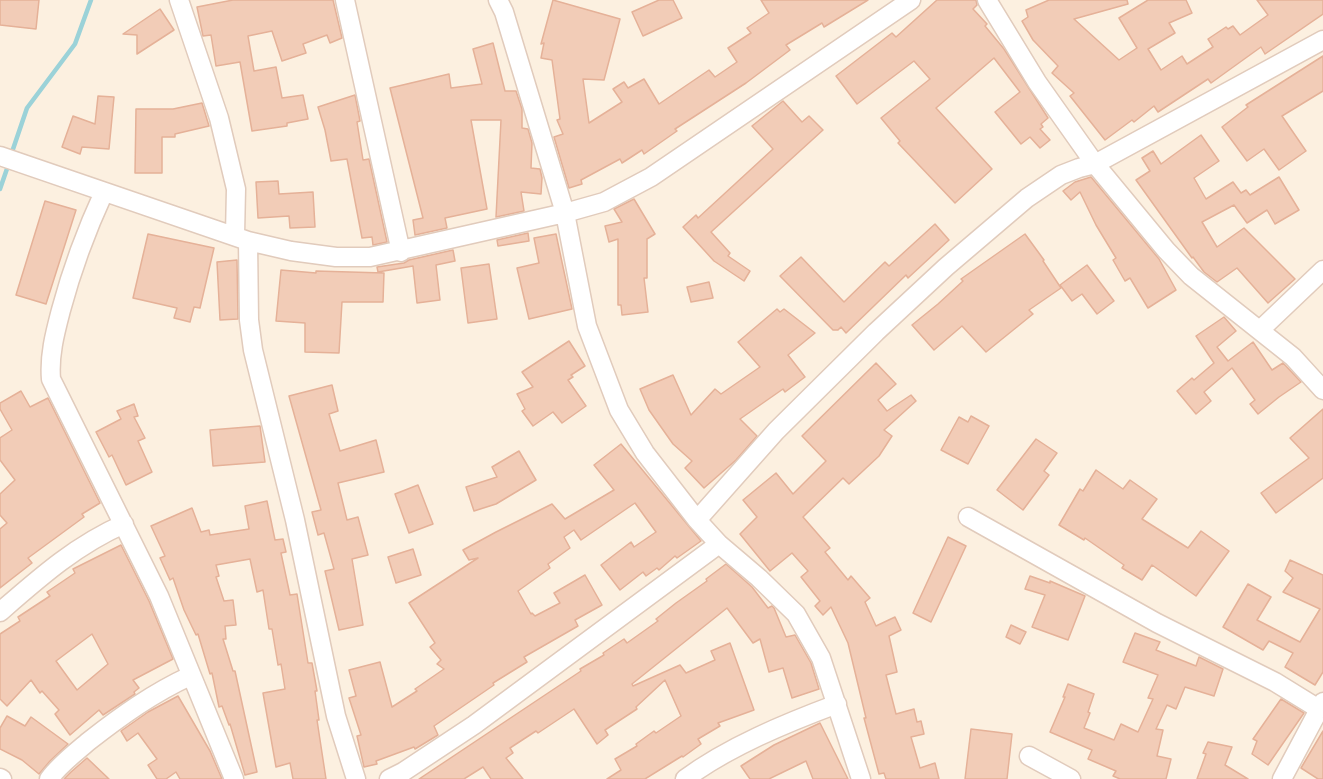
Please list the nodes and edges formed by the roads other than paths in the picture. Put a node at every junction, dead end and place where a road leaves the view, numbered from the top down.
1 (179, 0) edge
2 (345, 0) edge
3 (498, 0) edge
4 (911, 0) edge
5 (987, 0) edge
6 (1323, 40) edge
7 (6, 158) edge
8 (1095, 165) junction
9 (104, 192) junction
10 (565, 213) junction
11 (241, 238) junction
12 (400, 252) junction
13 (1323, 270) edge
14 (1260, 330) junction
15 (1323, 390) edge
16 (968, 518) dead end
17 (697, 520) junction
18 (124, 524) junction
19 (720, 544) junction
20 (0, 612) edge
21 (190, 676) junction
22 (837, 704) junction
23 (1321, 705) edge
24 (1029, 756) dead end
25 (49, 779) edge
26 (234, 779) edge
27 (356, 779) edge
28 (389, 779) edge
29 (685, 779) edge
30 (861, 779) edge
31 (1071, 779) edge
32 (1282, 779) edge

1 - 11 street
2 - 12 street
3 - 10 street
4 - 10 street
5 - 8 street
6 - 8 street
7 - 9 street
8 - 14 street
8 - 17 street
9 - 11 street
9 - 18 street
10 - 12 street
10 - 17 street
11 - 12 street
11 - 27 street
13 - 14 street
14 - 15 street
16 - 23 street
17 - 19 street
18 - 20 street
18 - 21 street
19 - 22 street
19 - 28 street
21 - 25 street
21 - 26 street
22 - 29 street
22 - 30 street
23 - 32 street
24 - 31 street

